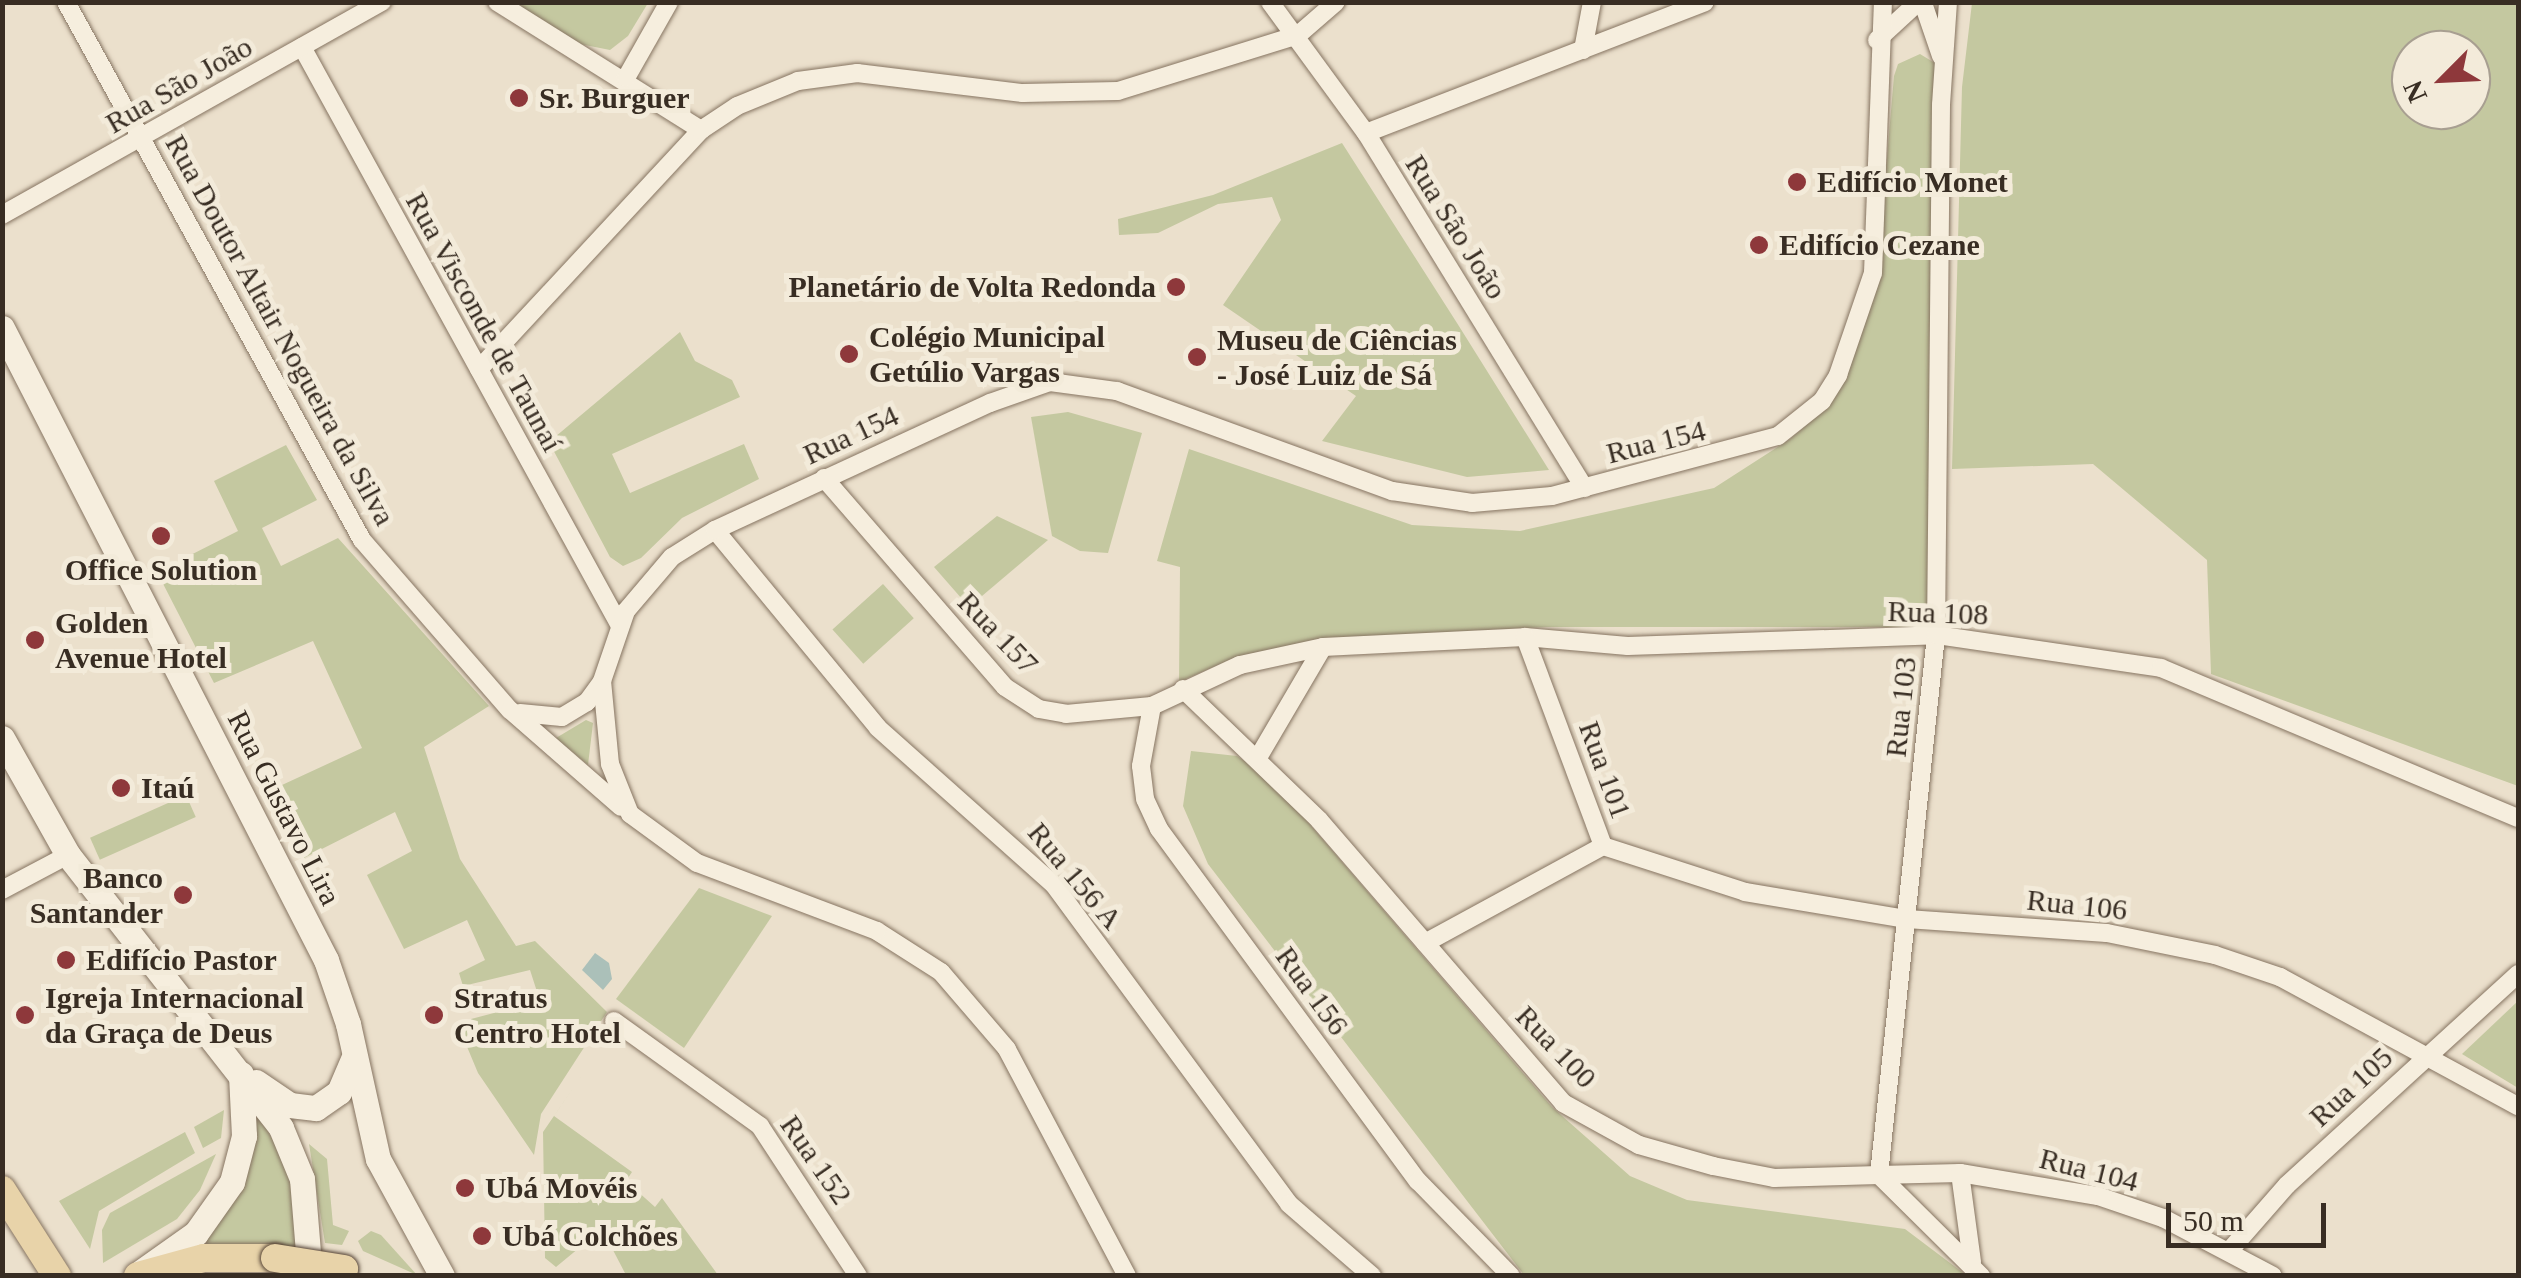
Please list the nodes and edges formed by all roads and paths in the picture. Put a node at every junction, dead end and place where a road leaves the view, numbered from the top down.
1 (66, 2) edge
2 (382, 2) edge
3 (497, 2) edge
4 (669, 2) edge
5 (1270, 2) edge
6 (1336, 2) edge
7 (1592, 2) edge
8 (1705, 2) edge
9 (1883, 2) edge
10 (1948, 2) edge
11 (1922, 4) edge
12 (1298, 35) junction
13 (1877, 40) junction
14 (302, 47) junction
15 (1582, 50) junction
16 (1943, 62) junction
17 (626, 78) junction
18 (701, 130) junction
19 (1366, 133) junction
20 (144, 138) junction
21 (2, 215) edge
22 (2, 328) edge
23 (479, 369) junction
24 (824, 478) junction
25 (1584, 488) junction
26 (714, 530) junction
27 (619, 624) junction
28 (1936, 636) junction
29 (1524, 637) junction
30 (1322, 647) junction
31 (602, 681) junction
32 (1183, 688) junction
33 (1152, 706) junction
34 (510, 710) junction
35 (4, 746) edge
36 (1259, 756) junction
37 (630, 814) junction
38 (2518, 818) edge
39 (1603, 846) junction
40 (68, 855) junction
41 (2, 890) edge
42 (1906, 919) junction
43 (1425, 943) junction
44 (2518, 974) edge
45 (614, 1022) dead end
46 (2426, 1054) junction
47 (354, 1056) junction
48 (240, 1069) junction
49 (2518, 1106) edge
50 (1960, 1174) junction
51 (1878, 1175) junction
52 (2, 1190) edge
53 (2231, 1249) junction
54 (1976, 1269) edge
55 (355, 1272) edge
56 (55, 1273) edge
57 (137, 1276) edge
58 (310, 1276) edge
59 (442, 1276) edge
60 (858, 1276) edge
61 (1127, 1276) edge
62 (1372, 1276) edge
63 (1511, 1276) edge
64 (2273, 1276) edge

1 - 20 street, Rua Doutor Altair Nogueira da Silva
2 - 14 street, Rua São João
3 - 17 street
4 - 17 street
5 - 12 street, Rua São João
6 - 12 street
7 - 15 street
8 - 15 street
9 - 13 street, Rua 154
10 - 16 street, Rua 103
11 - 13 street
11 - 16 street, Rua 103
12 - 18 street
12 - 19 street, Rua São João
13 - 25 street, Rua 154
14 - 20 street, Rua São João
14 - 23 street, Rua Visconde de Taunaí
15 - 19 street
16 - 28 street, Rua 103
17 - 18 street
18 - 23 street
19 - 25 street, Rua São João
20 - 21 street, Rua São João
20 - 34 street, Rua Doutor Altair Nogueira da Silva
22 - 47 main road, Rua Gustavo Lira
23 - 27 street, Rua Visconde de Taunaí
24 - 25 street, Rua 154
24 - 26 street, Rua 154
24 - 33 street, Rua 157
26 - 27 street, Rua 154
26 - 62 street, Rua 156 A
27 - 31 street, Rua 154
28 - 29 street, Rua 108
28 - 38 street, Rua 108
28 - 42 street, Rua 103
29 - 30 street, Rua 108
29 - 39 street, Rua 101
30 - 32 street, Rua 108
30 - 36 street
31 - 34 street
31 - 37 street, Rua 154
32 - 33 street, Rua 157
32 - 36 street, Rua 100
33 - 63 street, Rua 156
34 - 37 street, Rua Doutor Altair Nogueira da Silva
35 - 40 main road
36 - 43 street, Rua 100
37 - 61 street
39 - 42 street, Rua 106
39 - 43 street, Rua 101
40 - 41 street
40 - 48 main road
42 - 46 street, Rua 106
42 - 51 street, Rua 103
43 - 51 street, Rua 100
44 - 46 street, Rua 105
45 - 60 street, Rua 152
46 - 49 street, Rua 106
46 - 53 street, Rua 105
47 - 48 main road
47 - 59 main road, Rua Gustavo Lira
48 - 57 main road
48 - 58 main road
50 - 51 street, Rua 104
50 - 53 street, Rua 104
50 - 54 street
51 - 54 street
52 - 56 main road
53 - 64 street, Rua 104
55 - 57 main road, bridge

